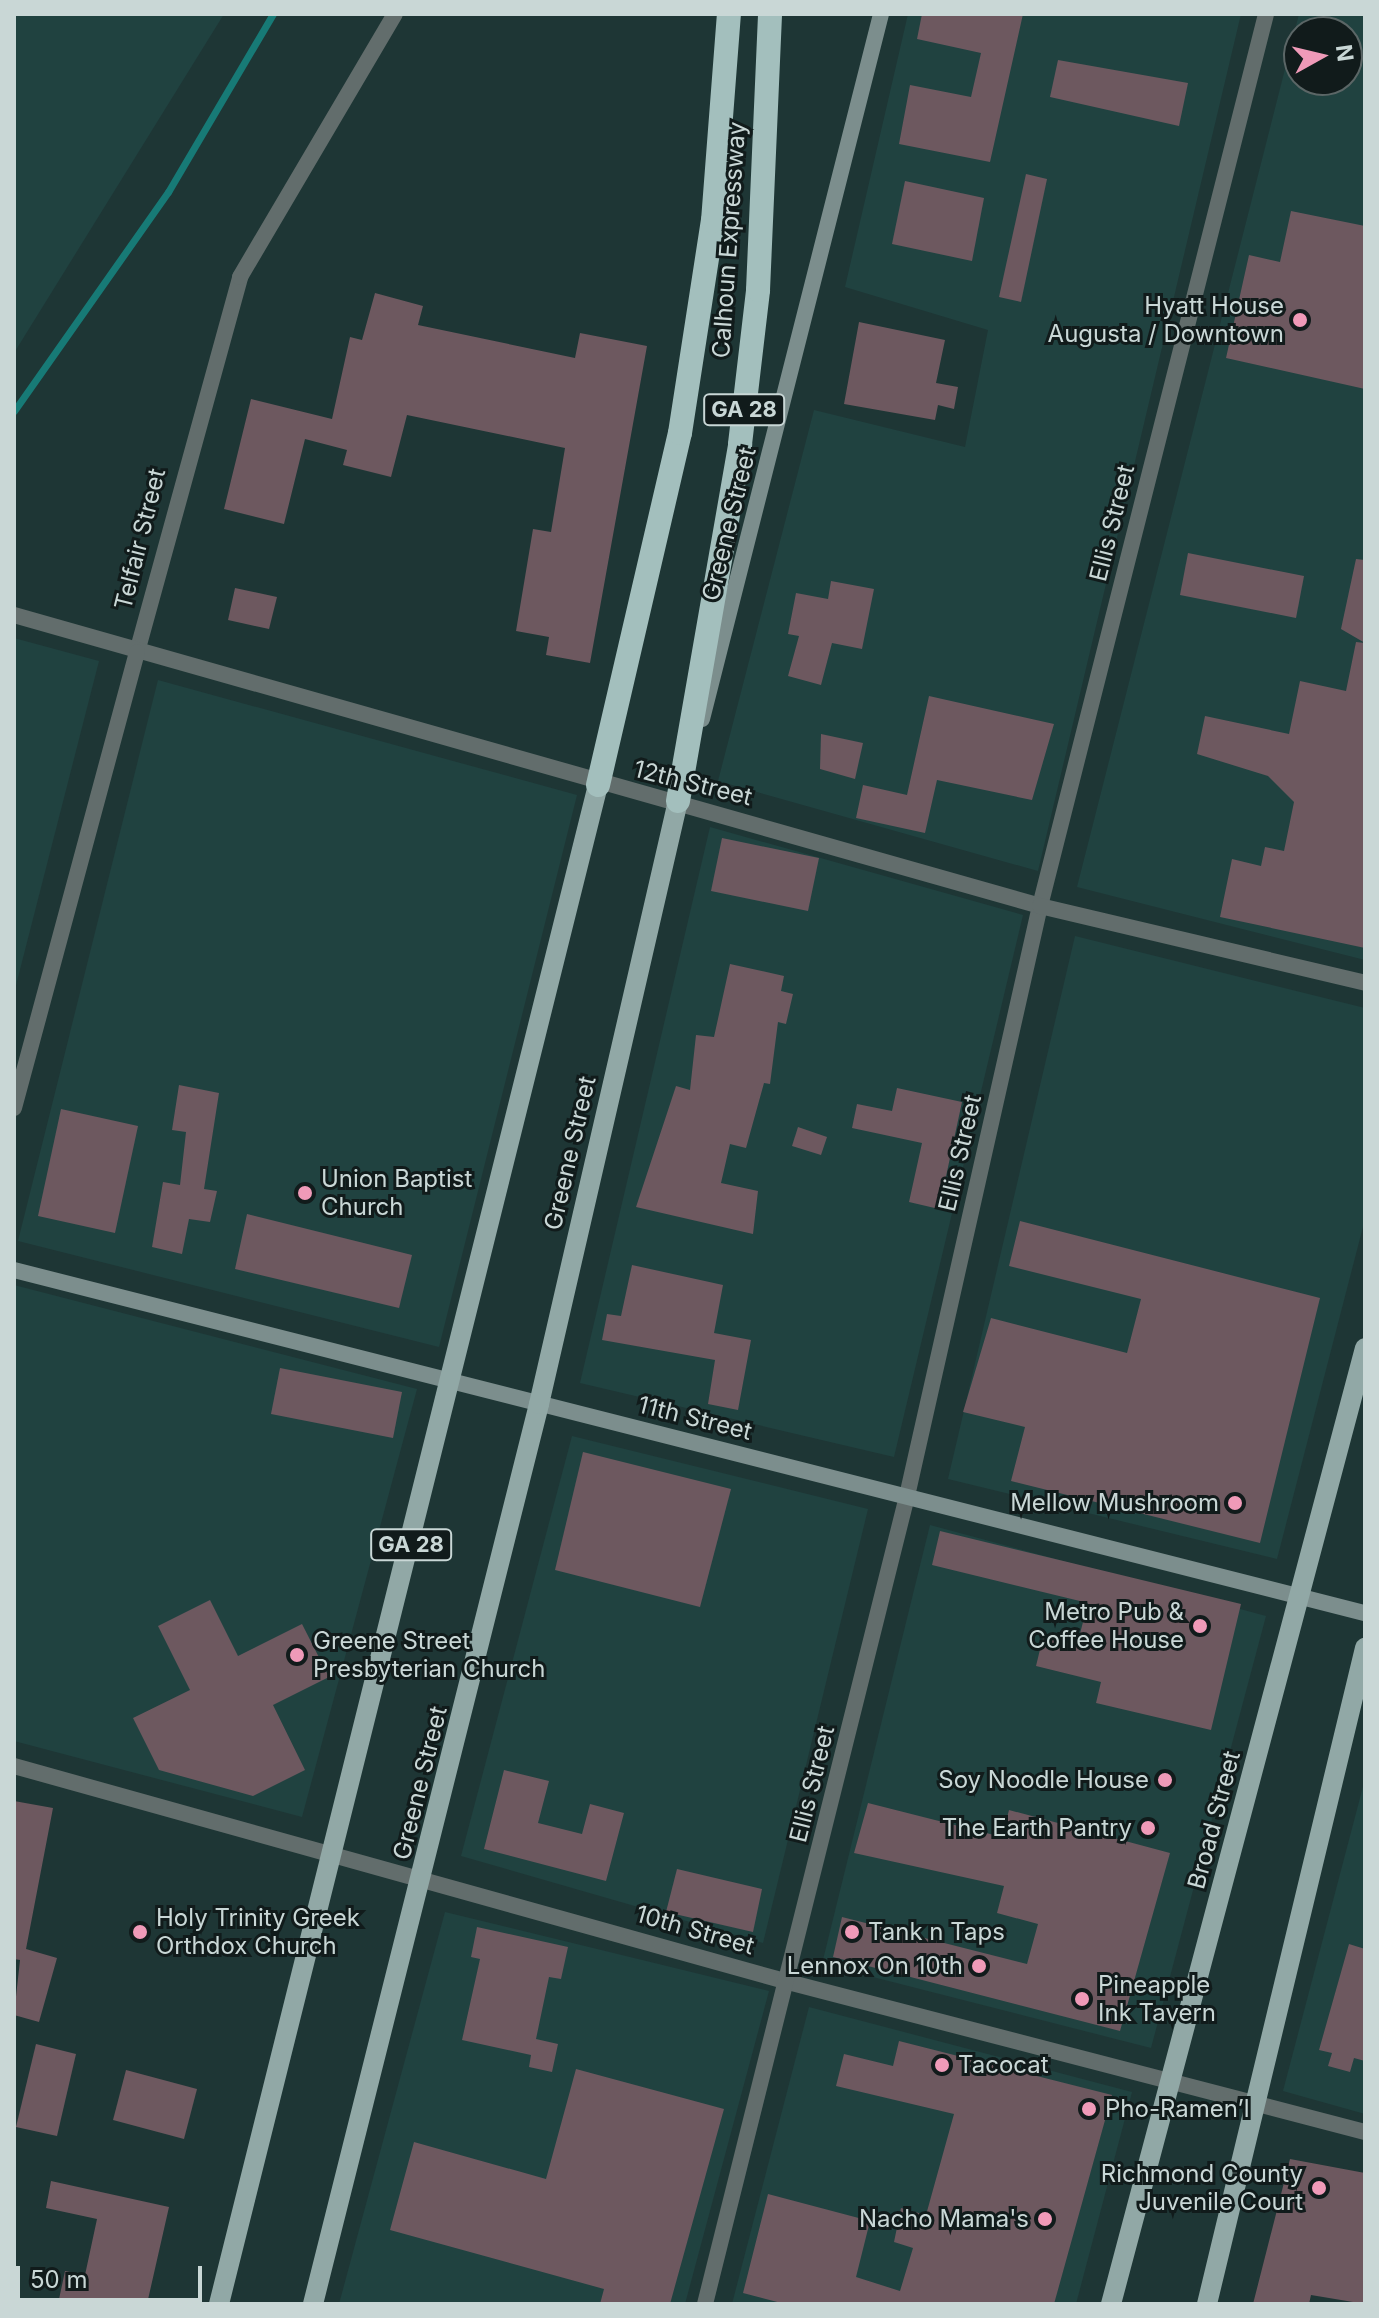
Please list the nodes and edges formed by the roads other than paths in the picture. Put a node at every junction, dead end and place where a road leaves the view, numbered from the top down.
1 (395, 14) edge
2 (729, 14) edge
3 (770, 14) edge
4 (881, 14) edge
5 (1266, 14) edge
6 (14, 615) edge
7 (137, 652) junction
8 (598, 785) junction
9 (678, 801) junction
10 (1040, 906) junction
11 (1365, 983) edge
12 (14, 1108) edge
13 (14, 1270) edge
14 (1365, 1348) edge
15 (452, 1381) junction
16 (539, 1404) junction
17 (907, 1496) junction
18 (1300, 1597) junction
19 (1365, 1613) edge
20 (1365, 1648) edge
21 (14, 1766) edge
22 (334, 1852) junction
23 (424, 1877) junction
24 (788, 1982) junction
25 (1170, 2079) junction
26 (1256, 2103) junction
27 (1365, 2132) edge
28 (219, 2304) edge
29 (313, 2304) edge
30 (705, 2304) edge
31 (1111, 2304) edge
32 (1207, 2304) edge

1 - 7 street, Telfair Street
2 - 8 highway, Calhoun Expressway / GA 28
3 - 9 highway, Calhoun Expressway / GA 28
4 - 9 main road, Greene Street
5 - 10 street, Ellis Street
6 - 7 street, 12th Street
7 - 8 street, 12th Street
7 - 12 street, Telfair Street
8 - 9 street, 12th Street
8 - 15 main road, GA 28
9 - 10 street, 12th Street
9 - 16 main road, Greene Street / GA 28
10 - 11 street, 12th Street
10 - 17 street, Ellis Street
13 - 15 main road, 11th Street
14 - 18 main road, Broad Street
15 - 16 main road, 11th Street
15 - 22 main road, GA 28
16 - 17 main road, 11th Street
16 - 23 main road, Greene Street / GA 28
17 - 18 main road, 11th Street
17 - 24 street, Ellis Street
18 - 19 main road, 11th Street
18 - 25 main road, Broad Street
20 - 26 main road
21 - 22 street, 10th Street
22 - 23 street, 10th Street
22 - 28 main road, GA 28
23 - 24 street, 10th Street
23 - 29 main road, Greene Street / GA 28
24 - 25 street, 10th Street
24 - 30 street, Ellis Street
25 - 26 street, 10th Street
25 - 31 main road, Broad Street
26 - 27 street, 10th Street
26 - 32 main road

